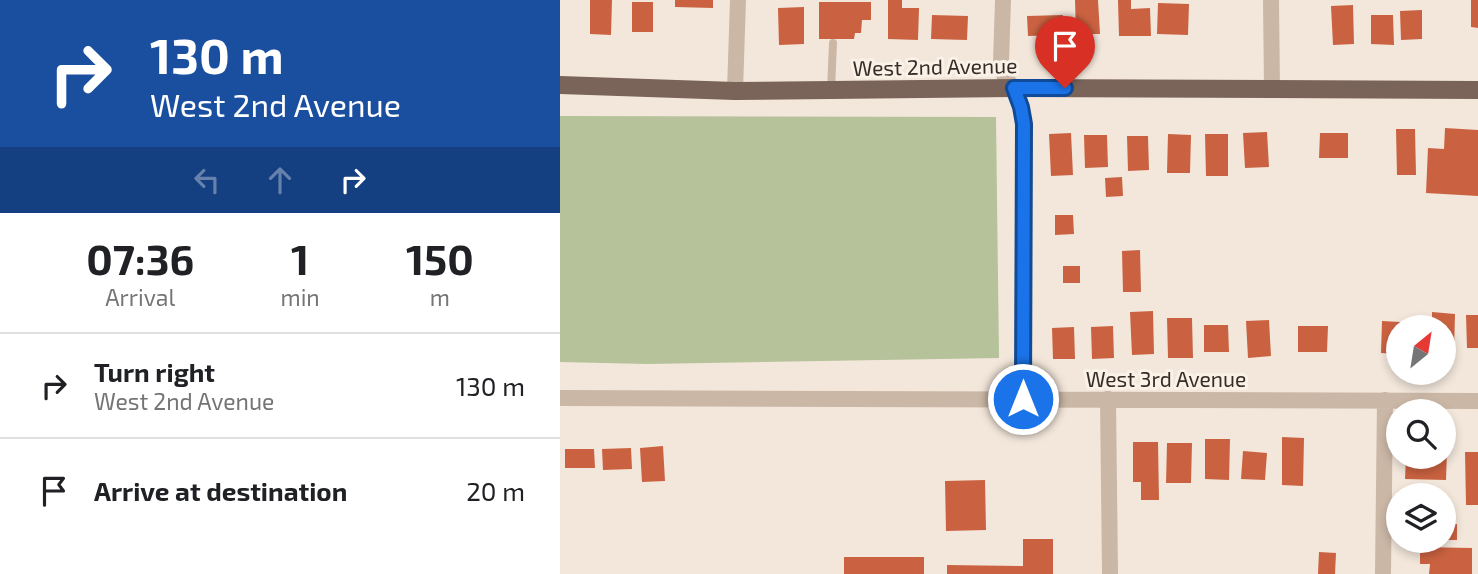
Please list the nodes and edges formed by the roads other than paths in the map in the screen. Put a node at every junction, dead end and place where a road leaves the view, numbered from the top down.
1 (738, 0) edge
2 (1003, 0) edge
3 (1271, 0) edge
4 (832, 43) dead end
5 (560, 85) edge
6 (1014, 88) junction
7 (1272, 88) junction
8 (831, 90) junction
9 (1478, 90) edge
10 (735, 91) junction
11 (560, 398) edge
12 (1023, 399) junction
13 (1108, 399) junction
14 (1385, 400) junction
15 (1478, 401) edge
16 (1110, 574) edge
17 (1383, 574) edge

1 - 10 street
2 - 6 street
3 - 7 street
4 - 8 lane
5 - 10 main road, West 2nd Avenue
6 - 7 main road, West 2nd Avenue
6 - 8 main road, West 2nd Avenue
6 - 12 street
7 - 9 main road, West 2nd Avenue
8 - 10 main road, West 2nd Avenue
11 - 12 street, West 3rd Avenue
12 - 13 street, West 3rd Avenue
13 - 14 street, West 3rd Avenue
13 - 16 street
14 - 15 street, West 3rd Avenue
14 - 17 street

